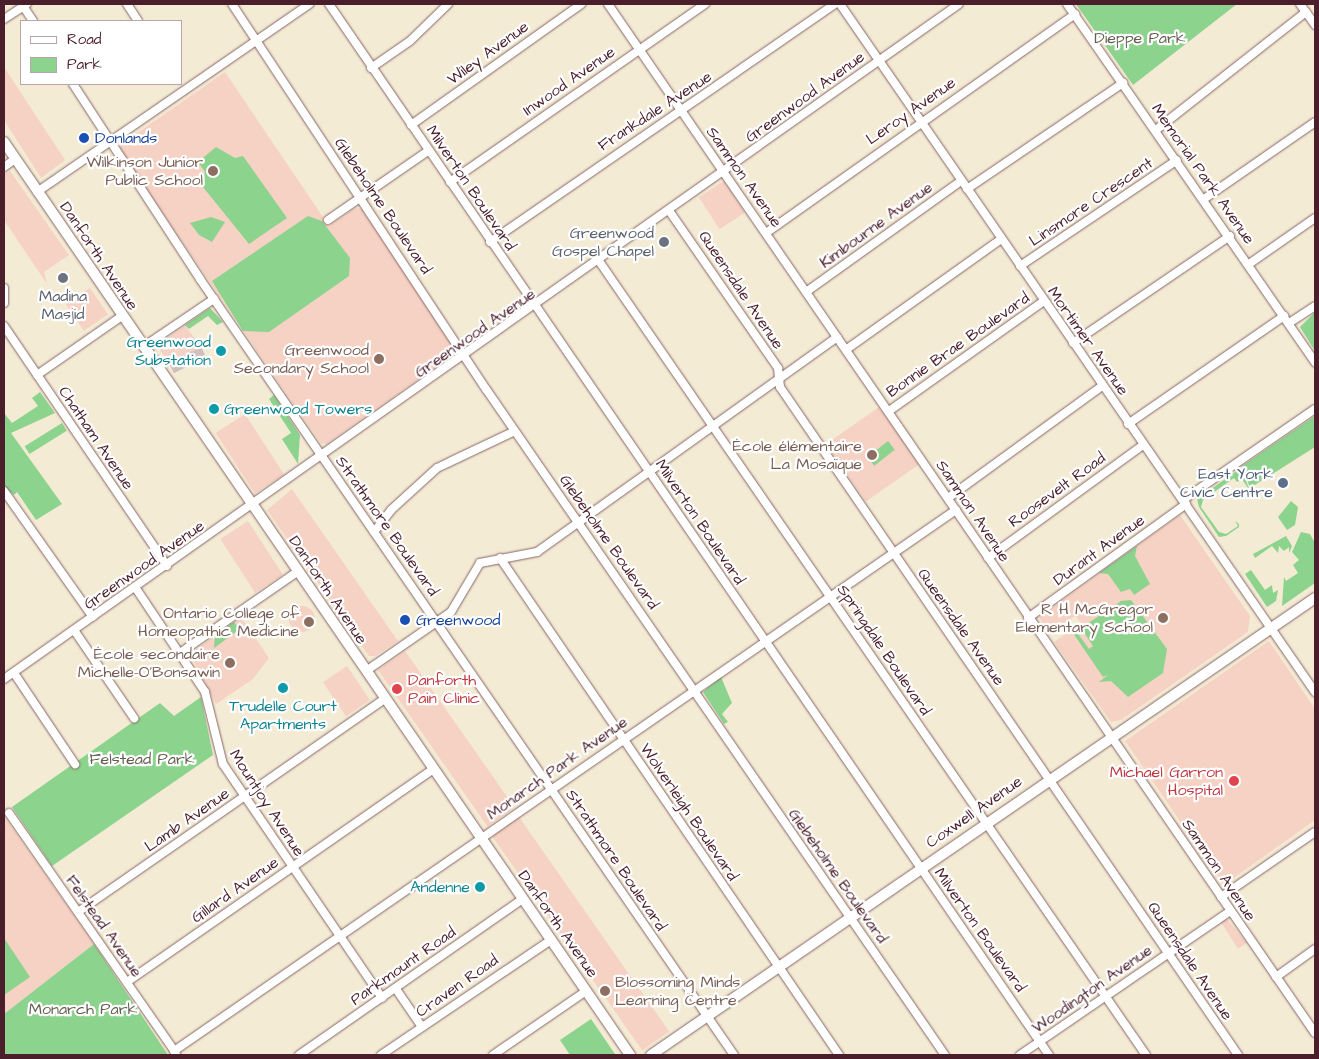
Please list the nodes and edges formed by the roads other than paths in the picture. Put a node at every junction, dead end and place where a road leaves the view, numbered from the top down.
1 (127, 4) edge
2 (232, 4) edge
3 (310, 4) edge
4 (329, 4) edge
5 (448, 4) edge
6 (581, 4) edge
7 (608, 4) edge
8 (705, 4) edge
9 (835, 4) edge
10 (840, 4) edge
11 (959, 4) edge
12 (1067, 4) edge
13 (1300, 4) edge
14 (25, 5) edge
15 (1306, 12) junction
16 (1075, 14) junction
17 (4, 18) edge
18 (32, 20) edge
19 (137, 20) edge
20 (1315, 25) edge
21 (256, 41) junction
22 (639, 49) junction
23 (880, 60) junction
24 (371, 68) junction
25 (1123, 83) junction
26 (74, 85) edge
27 (180, 87) edge
28 (681, 110) junction
29 (920, 121) junction
30 (1315, 122) edge
31 (411, 125) junction
32 (1156, 130) junction
33 (4, 142) edge
34 (109, 142) junction
35 (428, 151) junction
36 (15, 159) junction
37 (1177, 160) junction
38 (4, 167) edge
39 (724, 173) junction
40 (961, 181) junction
41 (450, 182) junction
42 (967, 190) junction
43 (37, 192) junction
44 (361, 197) junction
45 (1204, 199) junction
46 (670, 212) junction
47 (1315, 218) edge
48 (328, 220) dead end
49 (766, 233) junction
50 (1230, 236) junction
51 (1001, 239) junction
52 (490, 242) junction
53 (600, 261) junction
54 (1249, 264) junction
55 (1020, 266) junction
56 (4, 288) edge
57 (806, 292) junction
58 (214, 299) junction
59 (1044, 301) junction
60 (4, 303) edge
61 (1315, 306) edge
62 (535, 307) junction
63 (122, 316) junction
64 (1284, 316) junction
65 (1289, 324) junction
66 (4, 326) edge
67 (837, 337) junction
68 (1073, 343) junction
69 (143, 347) junction
70 (847, 349) junction
71 (465, 356) junction
72 (1315, 362) edge
73 (37, 375) junction
74 (778, 377) junction
75 (1102, 386) junction
76 (1315, 409) edge
77 (889, 411) junction
78 (712, 424) junction
79 (1128, 424) junction
80 (516, 431) junction
81 (1143, 445) junction
82 (322, 457) junction
83 (648, 472) junction
84 (4, 491) edge
85 (948, 498) junction
86 (1184, 502) junction
87 (252, 506) junction
88 (956, 510) junction
89 (579, 522) junction
90 (374, 532) junction
91 (893, 553) junction
92 (500, 558) junction
93 (988, 558) junction
94 (167, 566) junction
95 (297, 572) junction
96 (135, 587) junction
97 (829, 595) junction
98 (1315, 598) edge
99 (93, 617) junction
100 (1028, 618) junction
101 (436, 622) junction
102 (1271, 628) junction
103 (74, 630) junction
104 (764, 640) junction
105 (180, 653) junction
106 (366, 671) junction
107 (14, 672) junction
108 (4, 679) edge
109 (693, 690) junction
110 (1315, 692) edge
111 (384, 699) junction
112 (134, 718) dead end
113 (1112, 737) junction
114 (622, 739) junction
115 (75, 764) dead end
116 (433, 769) junction
117 (1049, 779) junction
118 (550, 788) junction
119 (245, 796) junction
120 (5, 808) edge
121 (986, 822) junction
122 (1315, 832) edge
123 (480, 838) junction
124 (292, 867) junction
125 (920, 868) junction
126 (1221, 897) junction
127 (523, 899) junction
128 (1230, 911) junction
129 (78, 912) junction
130 (850, 917) junction
131 (340, 936) junction
132 (550, 940) junction
133 (1315, 949) edge
134 (1168, 953) junction
135 (778, 967) junction
136 (1276, 977) junction
137 (127, 982) junction
138 (396, 989) junction
139 (586, 991) junction
140 (1105, 996) junction
141 (382, 998) junction
142 (707, 1016) junction
143 (422, 1027) junction
144 (1315, 1033) edge
145 (1040, 1042) junction
146 (176, 1053) edge
147 (300, 1055) edge
148 (381, 1055) edge
149 (493, 1055) edge
150 (630, 1055) edge
151 (651, 1055) edge
152 (734, 1055) edge
153 (839, 1055) edge
154 (945, 1055) edge
155 (1020, 1055) edge
156 (1049, 1055) edge
157 (1146, 1055) edge
158 (1238, 1055) edge

1 - 19 street
2 - 21 street, Glebeholme Boulevard
3 - 21 street
4 - 24 street, Milverton Boulevard
5 - 24 street
6 - 31 street, Wiley Avenue
7 - 22 street, Sammon Avenue
8 - 22 street, Inwood Avenue
9 - 28 street, Frankdale Avenue
10 - 23 street, Mortimer Avenue
11 - 23 street, Greenwood Avenue
12 - 16 street, Memorial Park Avenue
13 - 15 street
14 - 17 street
14 - 18 street
15 - 20 street
15 - 32 street
16 - 25 street, Memorial Park Avenue
16 - 29 street, Leroy Avenue
21 - 27 street
21 - 44 street, Glebeholme Boulevard
22 - 28 street, Sammon Avenue
22 - 41 street, Inwood Avenue
23 - 29 street, Mortimer Avenue
23 - 39 street, Greenwood Avenue
24 - 31 street, Milverton Boulevard
25 - 32 street, Memorial Park Avenue
25 - 42 street
26 - 34 street, Strathmore Boulevard
27 - 34 street
28 - 39 street, Sammon Avenue
28 - 52 street, Frankdale Avenue
29 - 40 street, Mortimer Avenue
29 - 49 street, Leroy Avenue
30 - 45 street
31 - 35 street, Milverton Boulevard
32 - 37 street, Memorial Park Avenue
33 - 36 main road, Danforth Avenue
34 - 43 street
34 - 58 street, Strathmore Boulevard
35 - 41 street, Milverton Boulevard
35 - 44 street
36 - 38 street
36 - 43 main road, Danforth Avenue
37 - 45 street, Memorial Park Avenue
37 - 55 street, Linsmore Crescent
39 - 46 street, Greenwood Avenue
39 - 49 street, Sammon Avenue
40 - 42 street, Mortimer Avenue
40 - 57 street, Kimbourne Avenue
41 - 52 street, Milverton Boulevard
42 - 51 street, Mortimer Avenue
43 - 63 main road, Danforth Avenue
44 - 48 street
44 - 71 street, Glebeholme Boulevard
45 - 50 street, Memorial Park Avenue
46 - 53 street, Greenwood Avenue
46 - 74 street, Queensdale Avenue
47 - 54 street
49 - 57 street, Sammon Avenue
50 - 54 street, Memorial Park Avenue
50 - 68 street
51 - 55 street, Mortimer Avenue
51 - 70 street
52 - 62 street, Milverton Boulevard
53 - 62 street, Greenwood Avenue
53 - 78 street, Springdale Boulevard
54 - 64 street, Memorial Park Avenue
55 - 59 street, Mortimer Avenue
56 - 60 street
57 - 67 street, Sammon Avenue
58 - 69 street
58 - 82 street, Strathmore Boulevard
59 - 68 street, Mortimer Avenue
59 - 77 street, Bonnie Brae Boulevard
61 - 65 street
62 - 71 street, Greenwood Avenue
62 - 83 street, Milverton Boulevard
63 - 69 main road, Danforth Avenue
63 - 73 street
64 - 65 street, Memorial Park Avenue
64 - 79 street
65 - 72 street, Memorial Park Avenue
66 - 73 street, Chatham Avenue
67 - 70 street, Sammon Avenue
67 - 74 street
68 - 75 street, Mortimer Avenue
69 - 87 main road, Danforth Avenue
70 - 77 street, Sammon Avenue
71 - 80 street, Glebeholme Boulevard
71 - 82 street, Greenwood Avenue
73 - 94 street, Chatham Avenue
74 - 78 street
74 - 91 street, Queensdale Avenue
75 - 79 street, Mortimer Avenue
75 - 85 street
76 - 86 street, Durant Avenue
77 - 85 street, Sammon Avenue
78 - 83 street
78 - 97 street, Springdale Boulevard
79 - 81 street, Mortimer Avenue
80 - 89 street, Glebeholme Boulevard
80 - 90 street
81 - 86 street, Mortimer Avenue
81 - 93 street, Roosevelt Road
82 - 87 street, Greenwood Avenue
82 - 90 street, Strathmore Boulevard
83 - 89 street
83 - 104 street, Milverton Boulevard
84 - 99 street
85 - 88 street, Sammon Avenue
86 - 100 street, Durant Avenue
86 - 102 street, Mortimer Avenue
87 - 94 street, Greenwood Avenue
87 - 95 main road, Danforth Avenue
88 - 91 street, Monarch Park Avenue
88 - 93 street, Sammon Avenue
89 - 92 street
89 - 109 street, Glebeholme Boulevard
90 - 101 street, Strathmore Boulevard
91 - 97 street, Monarch Park Avenue
91 - 117 street, Queensdale Avenue
92 - 101 street
92 - 114 street, Wolverleigh Boulevard
93 - 100 street, Sammon Avenue
94 - 96 street, Greenwood Avenue
95 - 105 street
95 - 106 main road, Danforth Avenue
96 - 99 street, Greenwood Avenue
96 - 105 street, Mountjoy Avenue
97 - 104 street, Monarch Park Avenue
97 - 121 street, Springdale Boulevard
98 - 102 main road, Coxwell Avenue
99 - 103 street, Greenwood Avenue
100 - 113 street, Sammon Avenue
101 - 106 street
101 - 118 street, Strathmore Boulevard
102 - 110 street, Mortimer Avenue
102 - 113 main road, Coxwell Avenue
103 - 107 street, Greenwood Avenue
103 - 112 street
104 - 109 street, Monarch Park Avenue
104 - 125 street, Milverton Boulevard
105 - 119 street, Mountjoy Avenue
106 - 111 main road, Danforth Avenue
107 - 108 street, Greenwood Avenue
107 - 115 street
109 - 114 street, Monarch Park Avenue
109 - 130 street, Glebeholme Boulevard
111 - 116 main road, Danforth Avenue
111 - 119 street, Lamb Avenue
113 - 117 main road, Coxwell Avenue
113 - 126 street, Sammon Avenue
114 - 118 street, Monarch Park Avenue
114 - 135 street, Wolverleigh Boulevard
116 - 123 main road, Danforth Avenue
116 - 124 street, Gillard Avenue
117 - 121 main road, Coxwell Avenue
117 - 134 street, Queensdale Avenue
118 - 123 street, Monarch Park Avenue
118 - 142 street, Strathmore Boulevard
119 - 124 street, Mountjoy Avenue
119 - 129 street, Lamb Avenue
120 - 129 street, Felstead Avenue
121 - 125 main road, Coxwell Avenue
121 - 140 street, Springdale Boulevard
122 - 126 street
123 - 127 main road, Danforth Avenue
123 - 131 street, Monarch Park Avenue
124 - 131 street, Mountjoy Avenue
124 - 137 street, Gillard Avenue
125 - 130 main road, Coxwell Avenue
125 - 145 street, Milverton Boulevard
126 - 128 street, Sammon Avenue
127 - 132 main road, Danforth Avenue
127 - 138 street, Parkmount Road
128 - 134 street, Woodington Avenue
128 - 136 street, Sammon Avenue
129 - 137 street, Felstead Avenue
130 - 135 main road, Coxwell Avenue
130 - 154 street, Glebeholme Boulevard
131 - 141 street, Mountjoy Avenue
131 - 146 street, Monarch Park Avenue
132 - 139 main road, Danforth Avenue
132 - 143 street, Craven Road
133 - 136 street
134 - 140 street, Woodington Avenue
134 - 158 street, Queensdale Avenue
135 - 142 main road, Coxwell Avenue
135 - 153 street, Wolverleigh Boulevard
136 - 144 street, Sammon Avenue
137 - 146 street, Felstead Avenue
138 - 141 street, Parkmount Road
138 - 143 street
139 - 149 street
139 - 150 main road, Danforth Avenue
140 - 145 street, Woodington Avenue
140 - 157 street, Springdale Boulevard
141 - 147 street, Parkmount Road
142 - 151 main road, Coxwell Avenue
142 - 152 street, Strathmore Boulevard
143 - 148 street, Craven Road
145 - 155 street, Woodington Avenue
145 - 156 street, Milverton Boulevard

